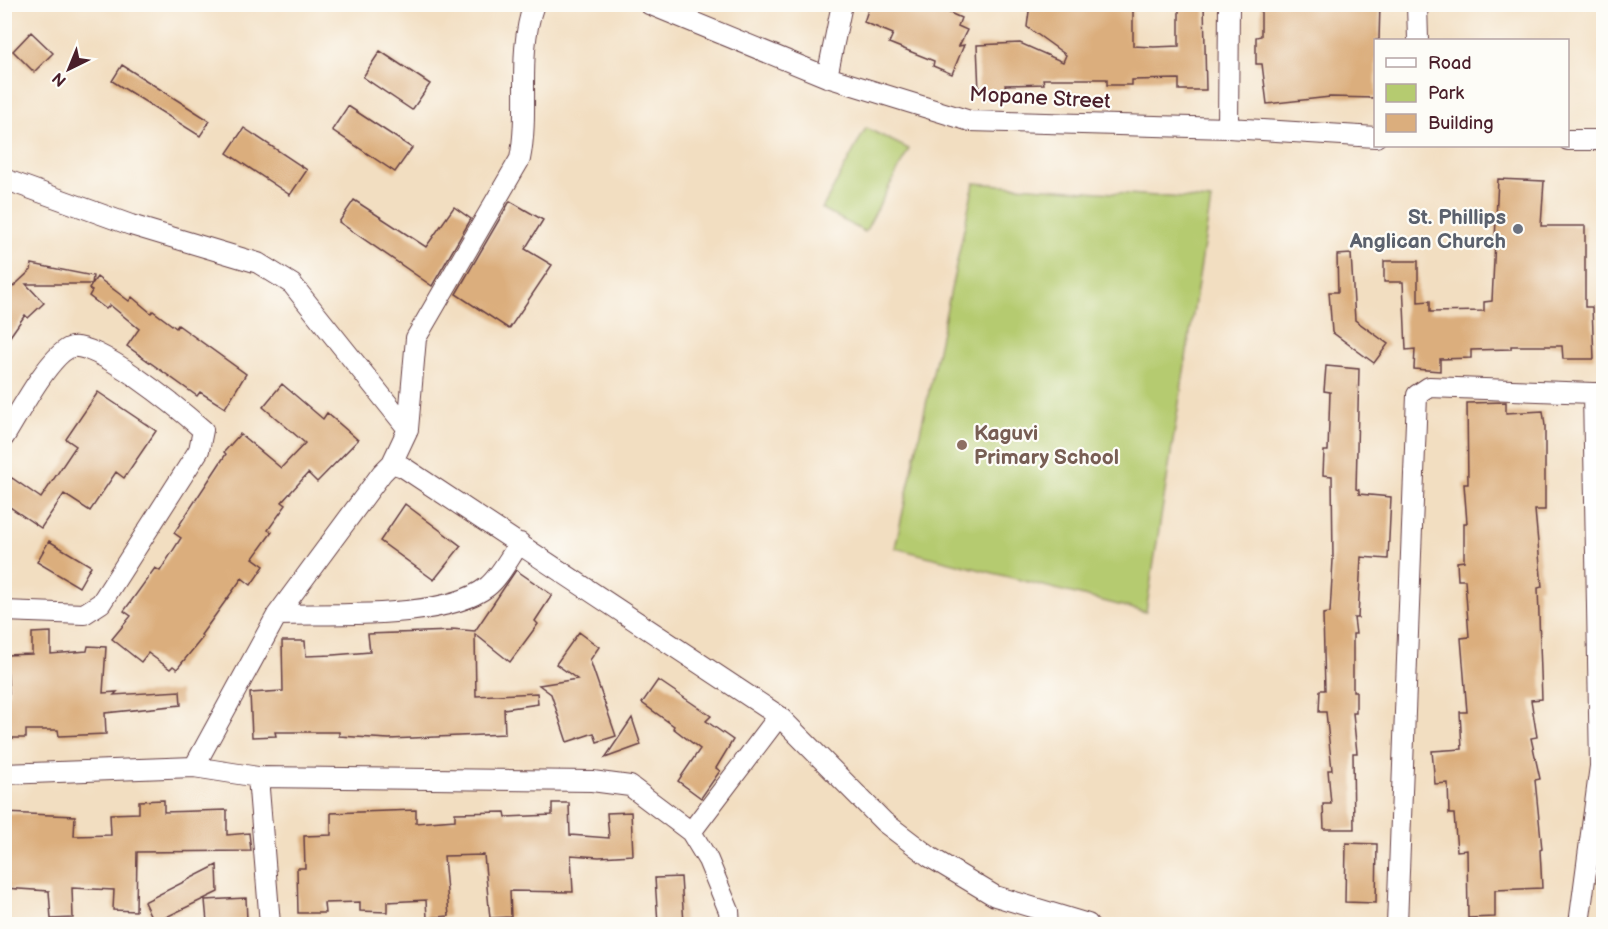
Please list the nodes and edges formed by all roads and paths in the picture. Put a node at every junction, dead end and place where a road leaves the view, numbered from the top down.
1 (534, 4) edge
2 (649, 4) edge
3 (842, 4) edge
4 (1229, 4) edge
5 (1418, 4) edge
6 (1418, 39) edge
7 (827, 77) junction
8 (1228, 128) junction
9 (1374, 137) edge
10 (1569, 140) edge
11 (1604, 140) edge
12 (4, 179) edge
13 (1598, 393) edge
14 (408, 429) junction
15 (4, 437) edge
16 (392, 463) junction
17 (520, 543) junction
18 (4, 611) edge
19 (277, 615) junction
20 (779, 716) junction
21 (1602, 766) edge
22 (194, 767) junction
23 (4, 774) edge
24 (258, 777) junction
25 (691, 832) junction
26 (270, 924) edge
27 (730, 924) edge
28 (1088, 924) edge
29 (1397, 924) edge
30 (1579, 924) edge

1 - 14 street
2 - 7 street, Mopane Street
3 - 7 street
4 - 8 street
5 - 6 street
7 - 8 street, Mopane Street
8 - 9 street, Mopane Street
10 - 11 street
12 - 14 street
13 - 21 street
13 - 29 street
14 - 16 street
15 - 18 street
16 - 17 street
16 - 19 street
17 - 19 street
17 - 20 street
19 - 22 street
20 - 25 street
20 - 28 street
21 - 30 street
22 - 23 street
22 - 24 street
24 - 25 street
24 - 26 street
25 - 27 street

